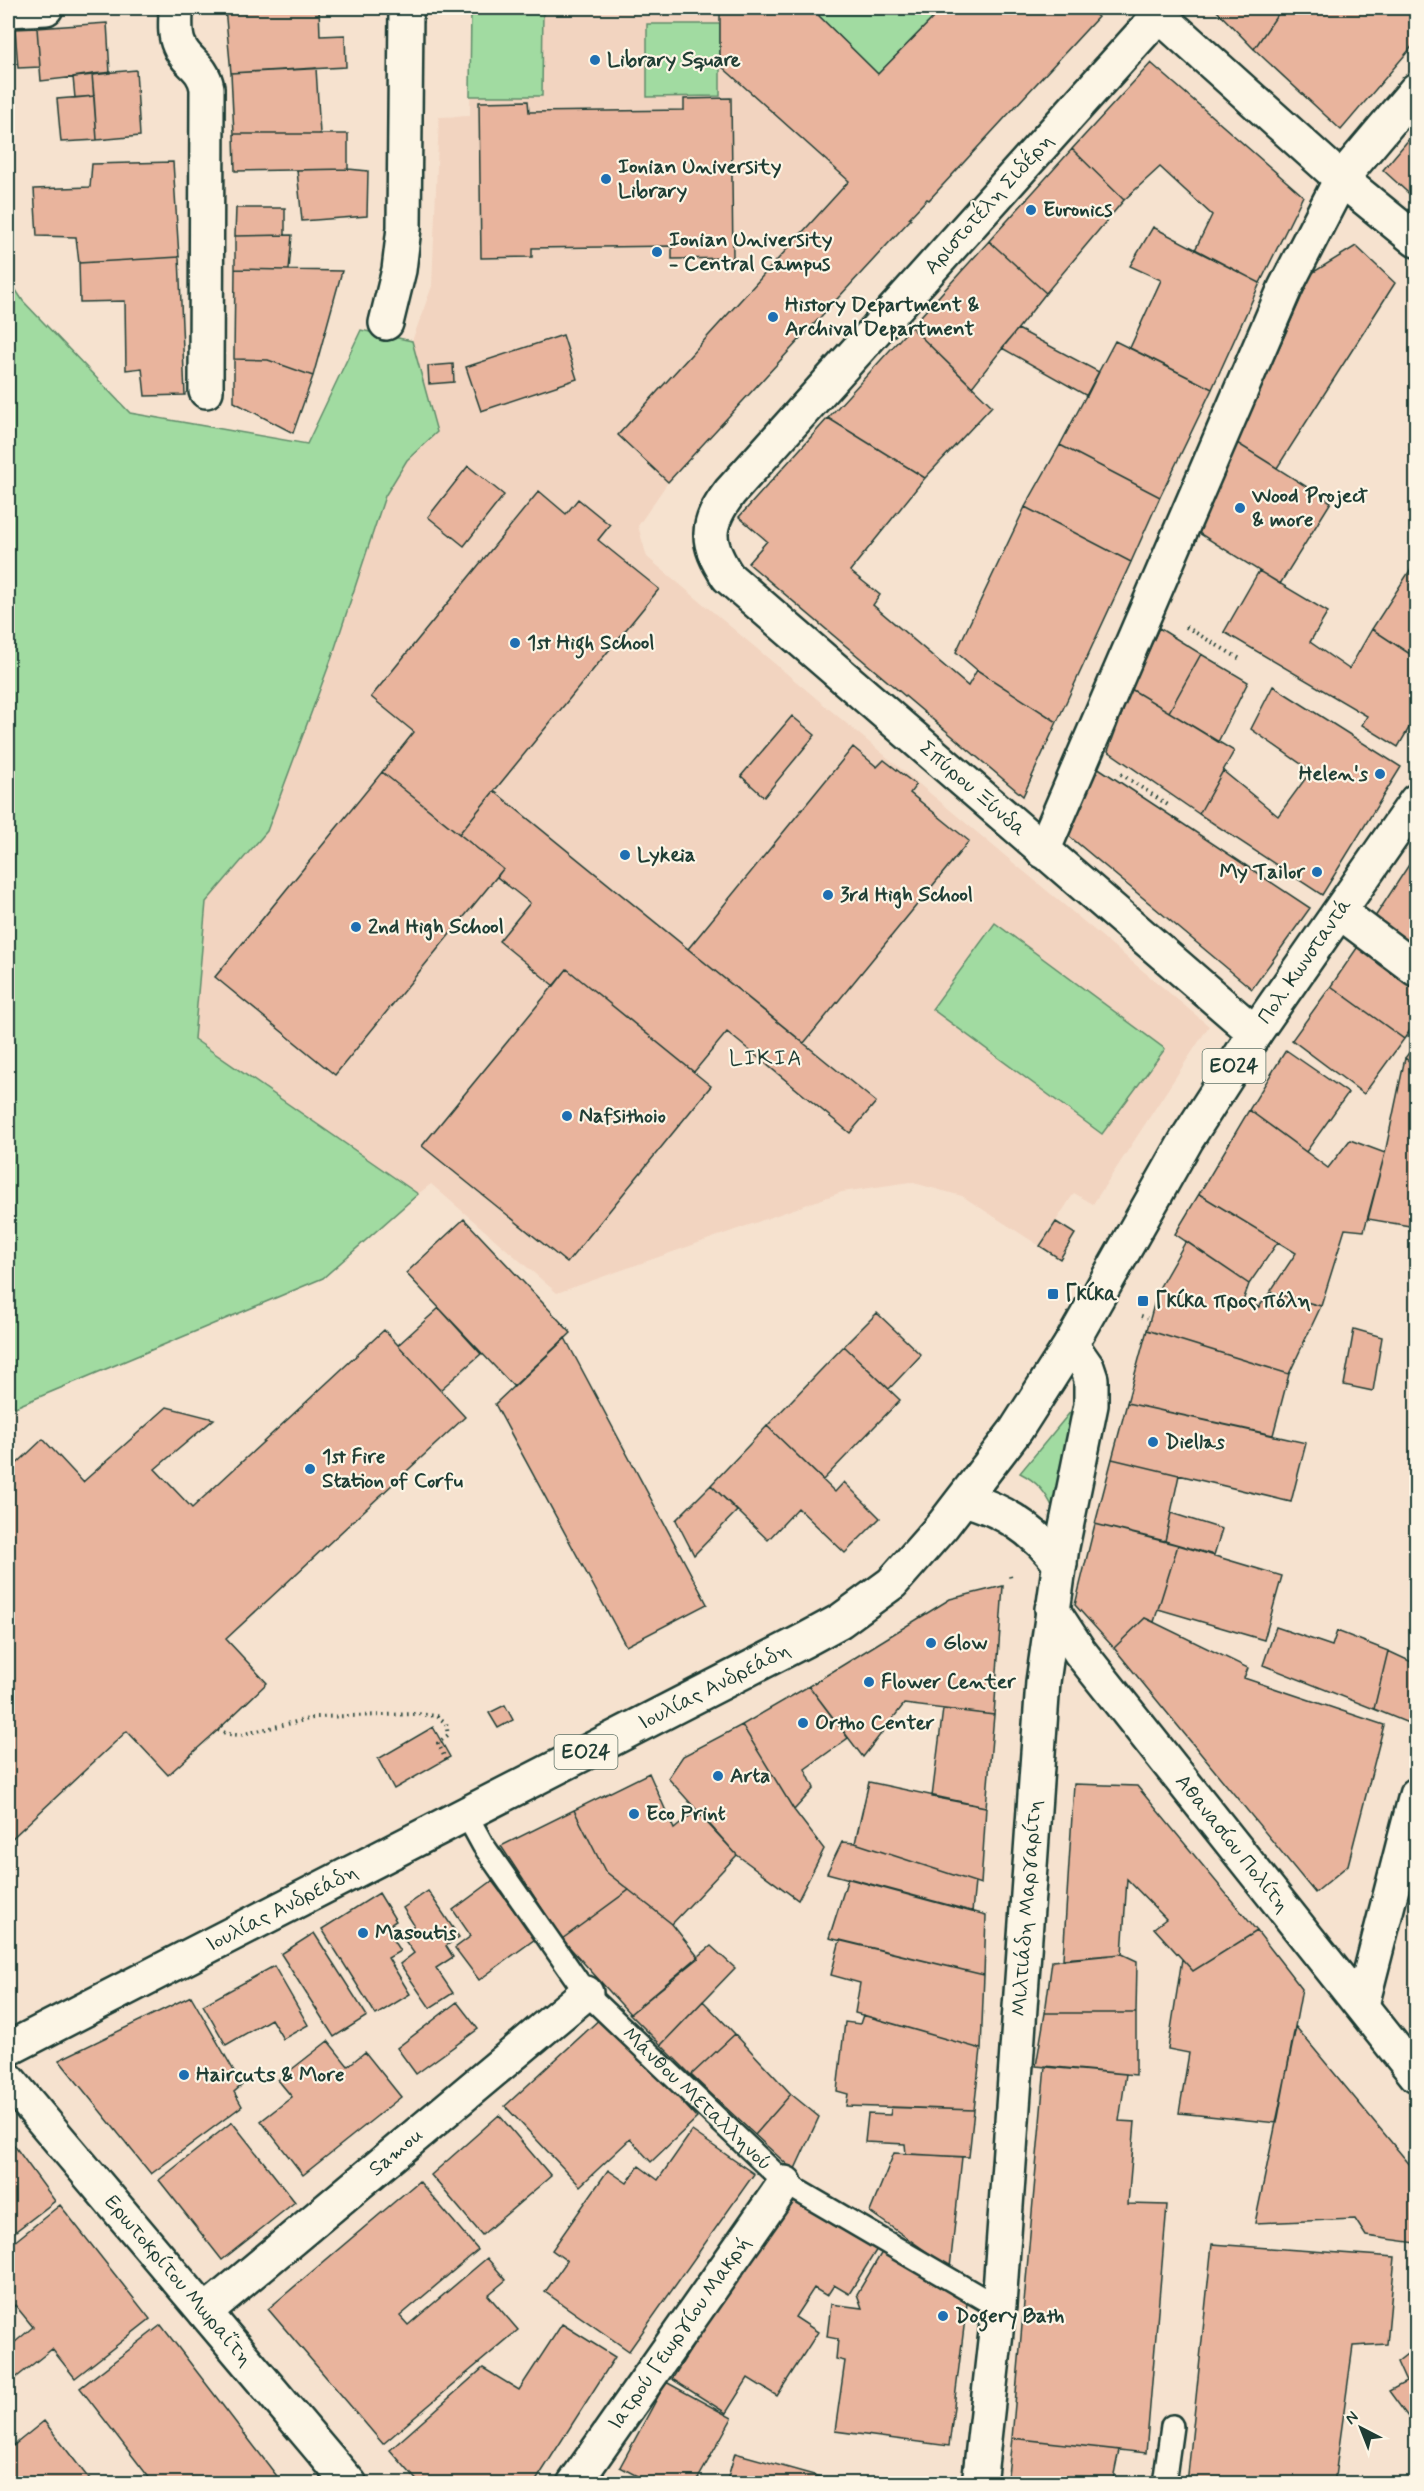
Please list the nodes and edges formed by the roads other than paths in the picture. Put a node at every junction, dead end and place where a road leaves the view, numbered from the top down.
1 (46, 8) edge
2 (176, 8) edge
3 (406, 8) edge
4 (8, 10) edge
5 (1155, 11) edge
6 (1416, 90) edge
7 (1341, 179) junction
8 (1416, 240) edge
9 (386, 323) dead end
10 (206, 390) dead end
11 (710, 533) joint
12 (1416, 801) edge
13 (1043, 851) junction
14 (1340, 912) junction
15 (1416, 969) edge
16 (1256, 1033) junction
17 (1071, 1344) junction
18 (964, 1499) junction
19 (1060, 1564) junction
20 (1052, 1609) junction
21 (1416, 1795) edge
22 (466, 1814) junction
23 (586, 1993) junction
24 (1362, 2005) junction
25 (8, 2049) edge
26 (1416, 2075) edge
27 (8, 2079) edge
28 (785, 2183) junction
29 (999, 2307) junction
30 (205, 2312) junction
31 (1172, 2426) dead end
32 (350, 2484) edge
33 (574, 2484) edge
34 (979, 2484) edge
35 (1164, 2484) edge

1 - 4 street
2 - 10 street
3 - 9 street
5 - 7 street
5 - 11 street, Αριστοτέλη Σιδέρη
6 - 7 street
7 - 8 street
7 - 13 street
11 - 13 street, Σπύρου Ξύνδα
12 - 14 street, Πολ. Κωνσταντά / ΕΟ24
13 - 16 street, Σπύρου Ξύνδα
14 - 15 street
14 - 16 street, Πολ. Κωνσταντά / ΕΟ24
16 - 17 street, Πολ. Κωνσταντά / ΕΟ24
17 - 18 street, Ιουλίας Ανδρεάδη / ΕΟ24
17 - 19 street, Μιλτιάδη Μαργαρίτη
18 - 19 street
18 - 22 street, Ιουλίας Ανδρεάδη / ΕΟ24
19 - 20 street, Μιλτιάδη Μαργαρίτη
20 - 24 street, Αθανασίου Πολίτη
20 - 29 street, Μιλτιάδη Μαργαρίτη
21 - 24 street
22 - 23 lane, Μάνθου Μεταλληνού
22 - 25 street, Ιουλίας Ανδρεάδη / ΕΟ24
23 - 28 lane, Μάνθου Μεταλληνού
23 - 30 street, Samou
24 - 26 street, Αθανασίου Πολίτη
27 - 30 street, Ερωτοκρίτου Μωραΐτη
28 - 29 lane, Μάνθου Μεταλληνού
28 - 33 street, Ιατρού Γεωργίου Μακρή
29 - 34 street, Μιλτιάδη Μαργαρίτη
30 - 32 street, Ερωτοκρίτου Μωραΐτη
31 - 35 lane

